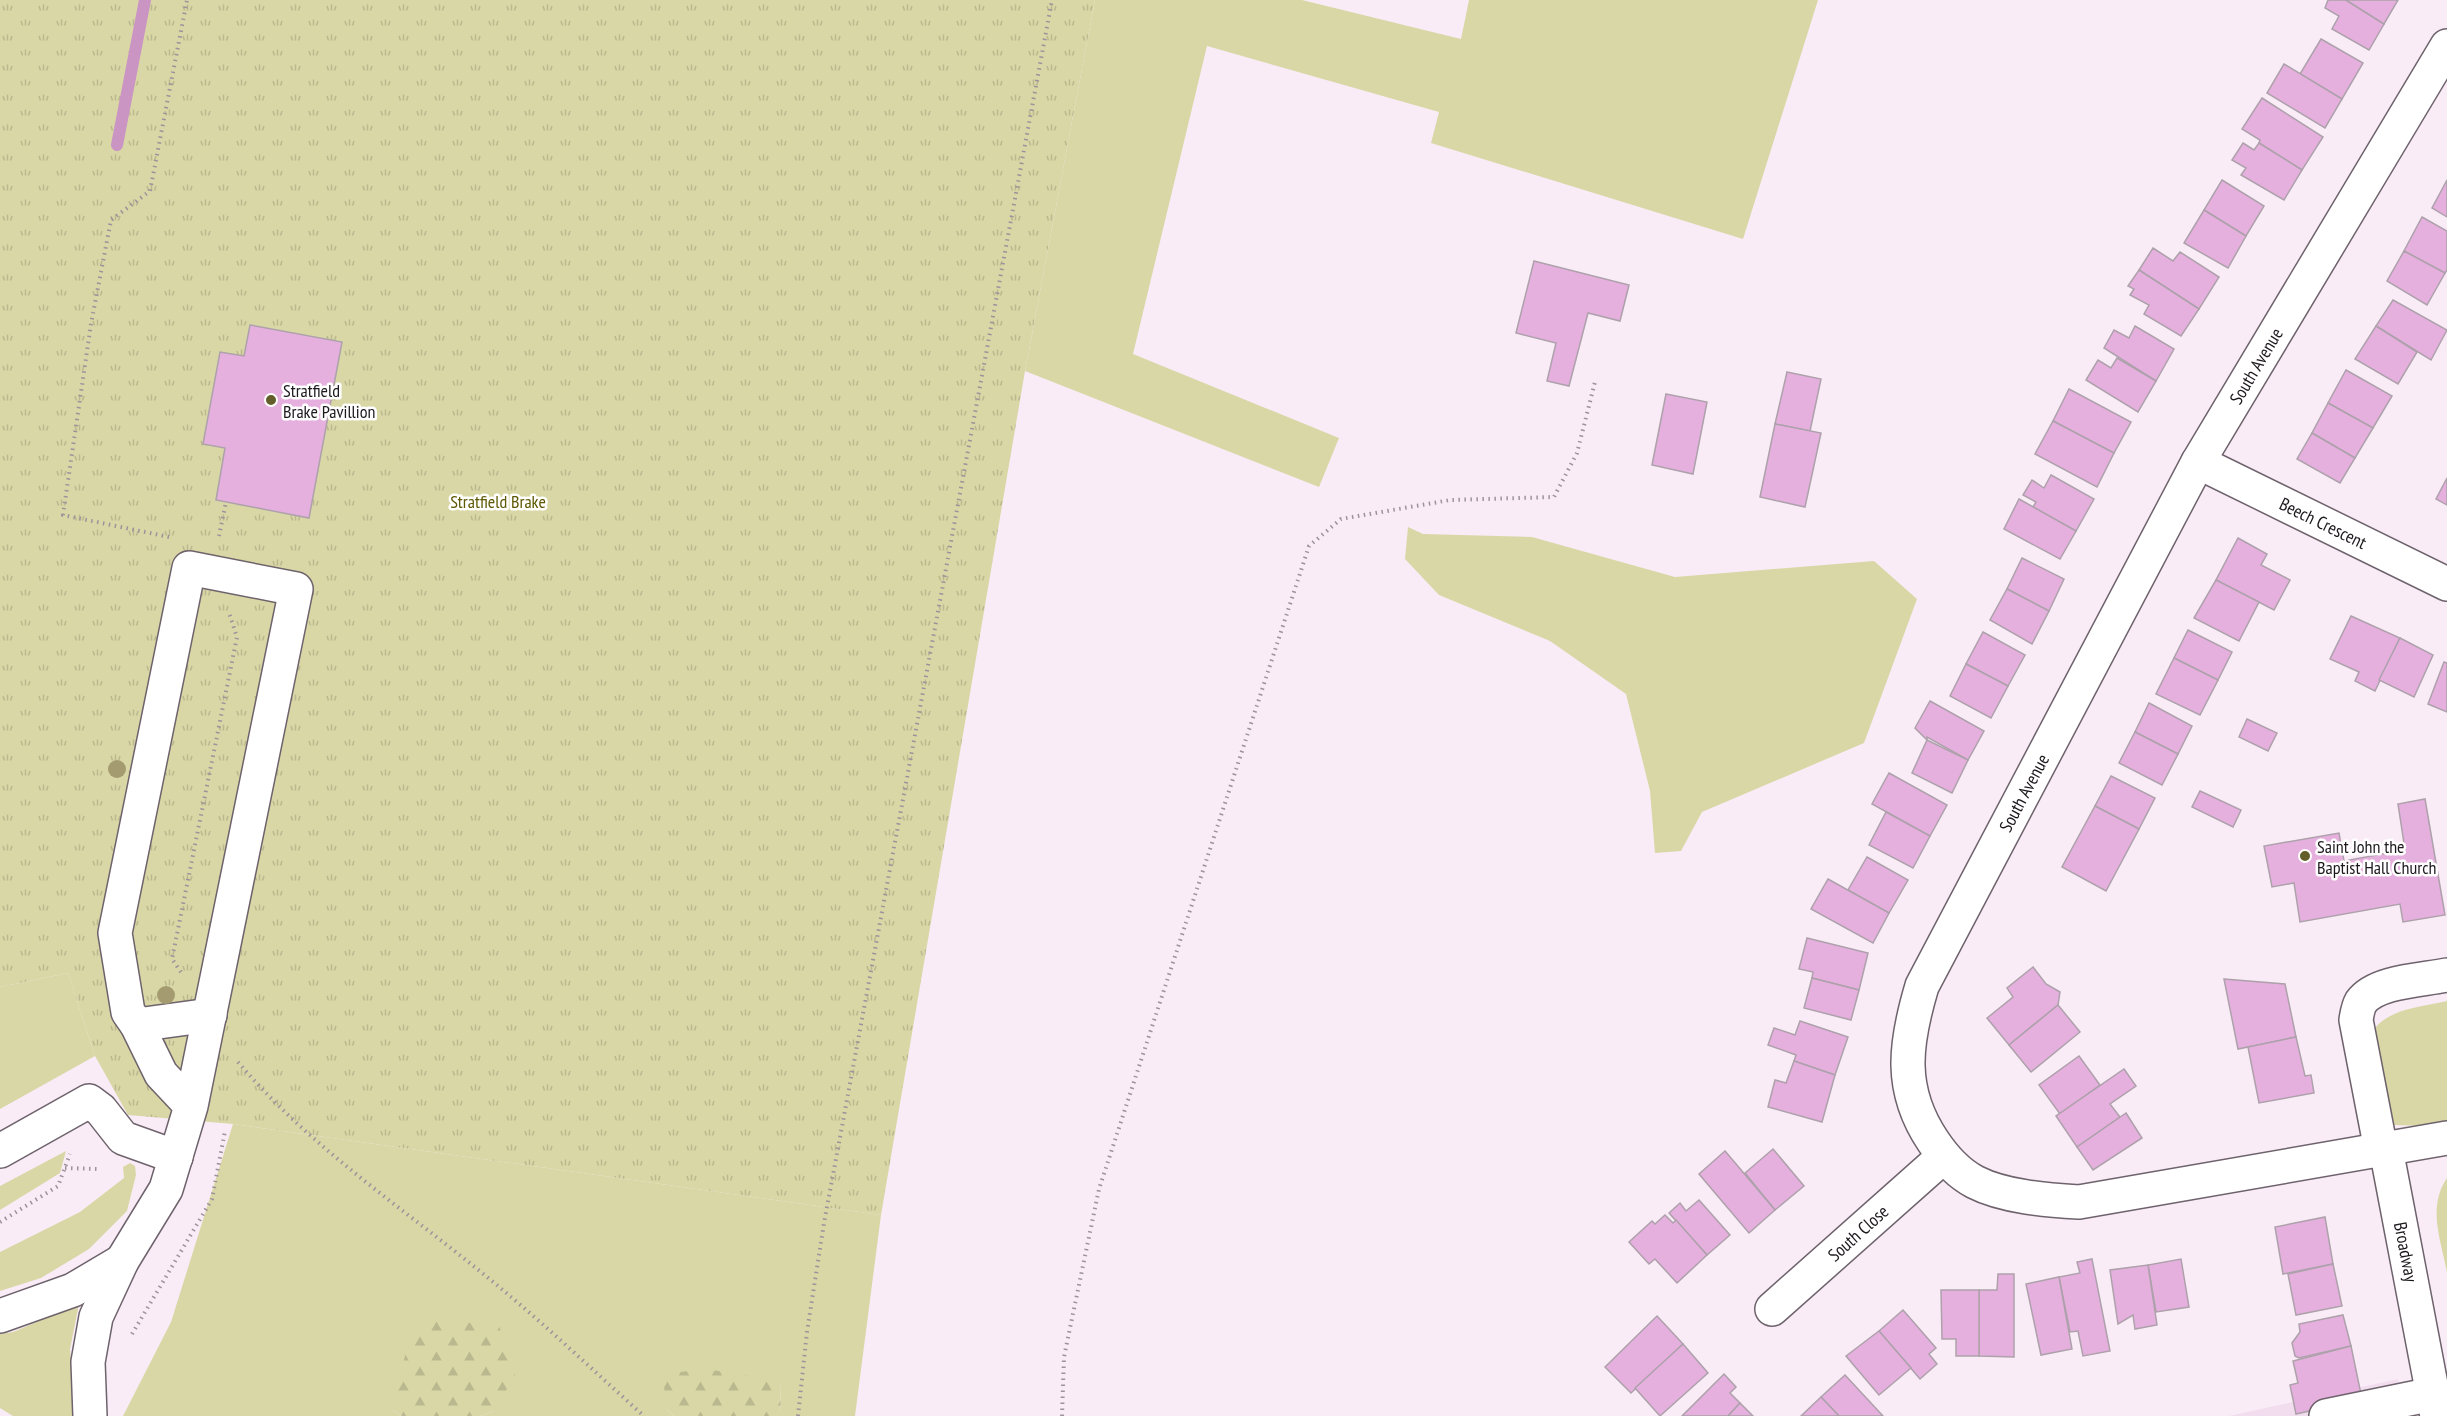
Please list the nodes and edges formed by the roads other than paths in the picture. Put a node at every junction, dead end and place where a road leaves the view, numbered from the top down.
1 (2447, 46) edge
2 (2198, 462) junction
3 (2447, 584) edge
4 (2447, 975) edge
5 (210, 1015) junction
6 (137, 1025) junction
7 (191, 1106) junction
8 (2447, 1138) edge
9 (2384, 1149) junction
10 (0, 1151) edge
11 (1943, 1156) junction
12 (176, 1157) junction
13 (122, 1261) junction
14 (1772, 1309) dead end
15 (0, 1316) edge
16 (2435, 1405) edge
17 (90, 1416) edge
18 (2326, 1416) edge

1 - 2 street, South Avenue
2 - 3 street, Beech Crescent
2 - 11 street, South Avenue
4 - 9 street, Broadway
5 - 6 street
5 - 6 street
5 - 7 street
6 - 7 street
7 - 12 street
8 - 9 street
9 - 11 street, South Avenue
9 - 16 street, Broadway
10 - 12 street
11 - 14 street, South Close
12 - 13 street
13 - 15 street
13 - 17 street
16 - 18 street

